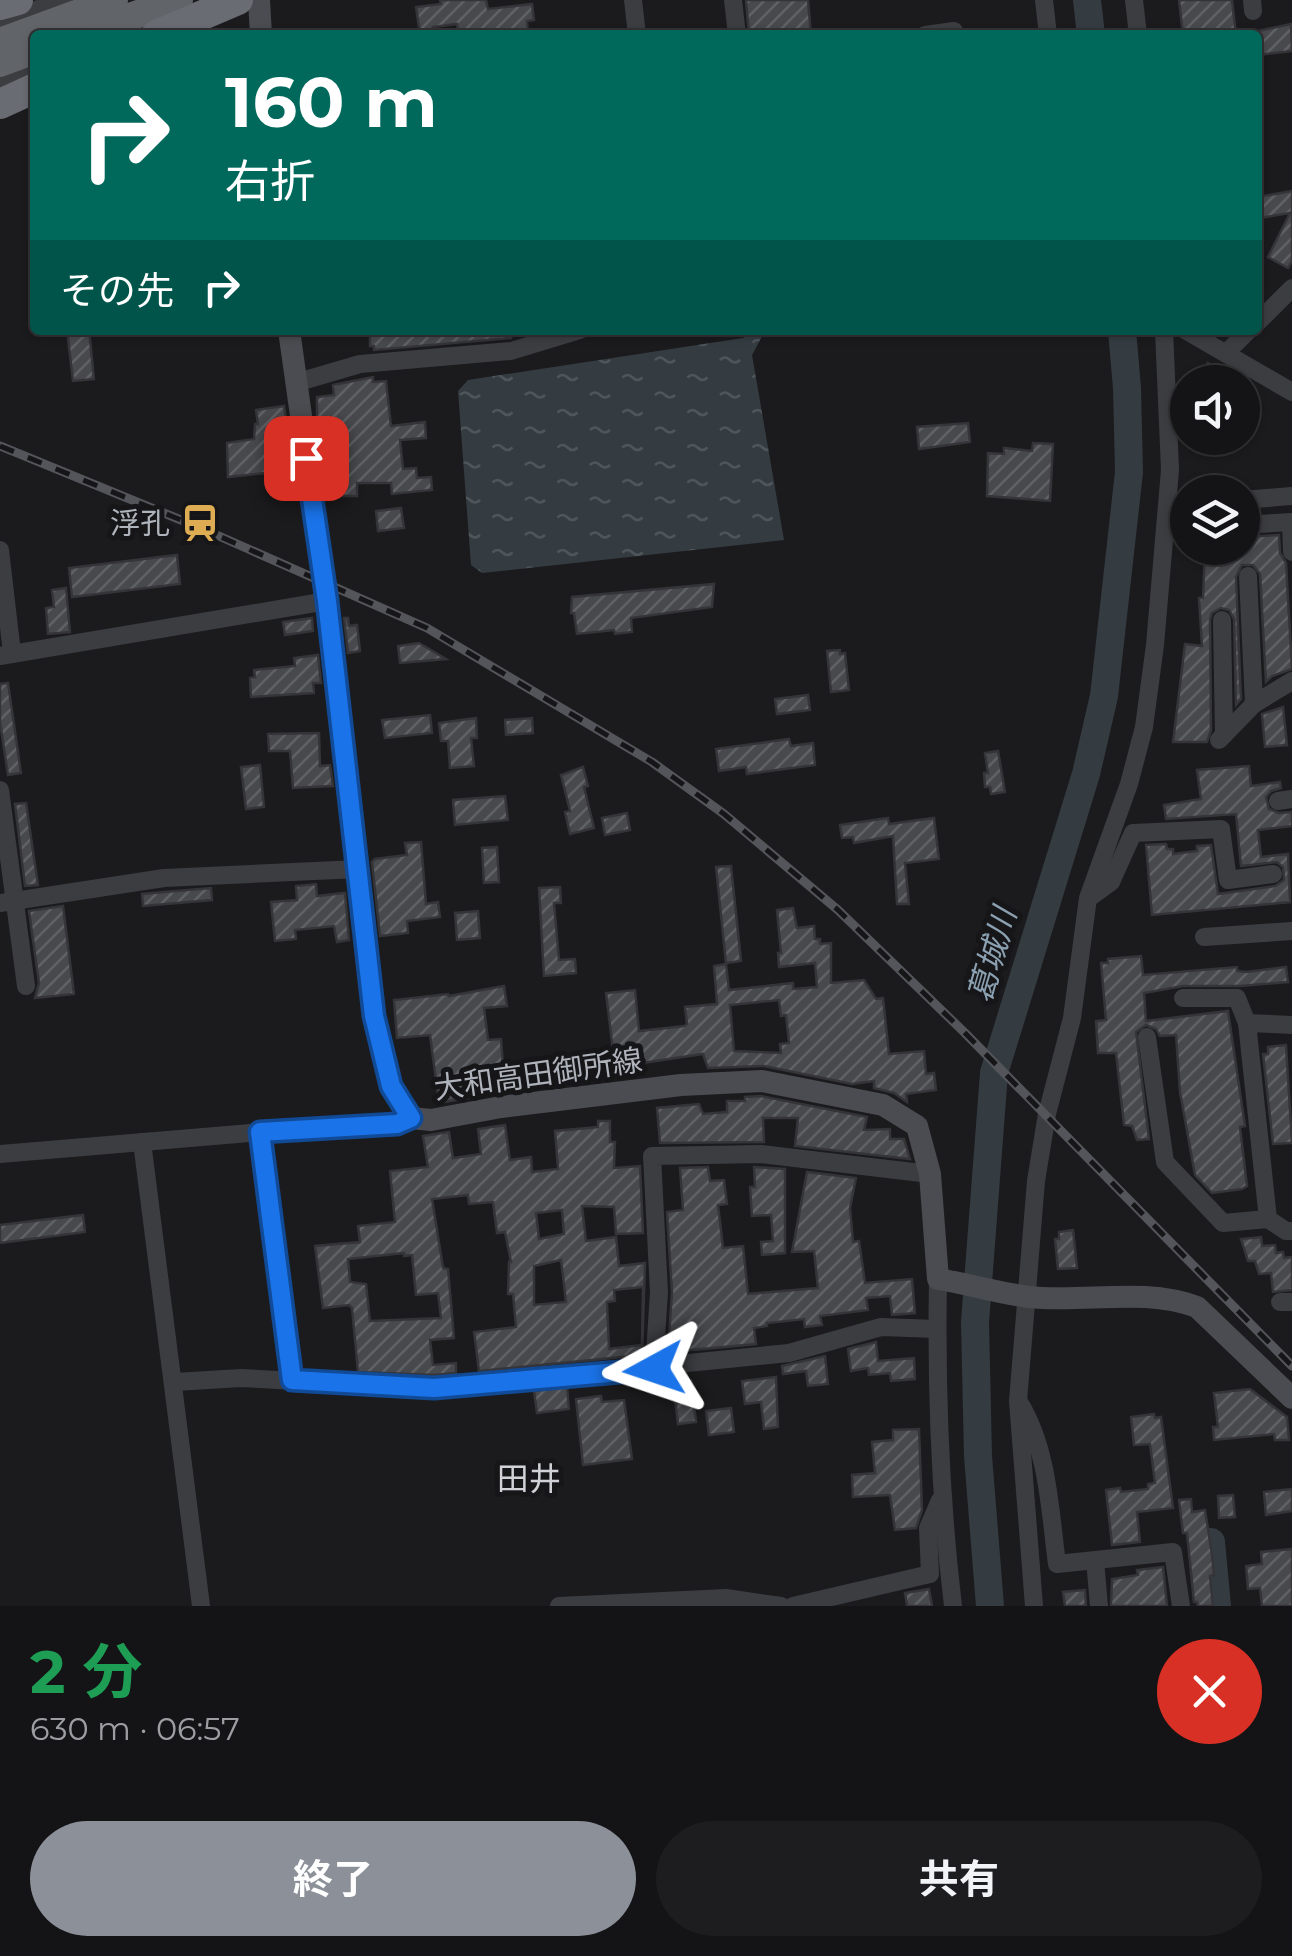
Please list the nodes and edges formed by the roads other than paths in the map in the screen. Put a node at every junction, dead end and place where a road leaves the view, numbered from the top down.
1 (22, 0) edge
2 (62, 0) edge
3 (114, 0) edge
4 (140, 0) edge
5 (178, 0) edge
6 (634, 0) edge
7 (733, 0) edge
8 (1044, 0) edge
9 (1134, 0) edge
10 (252, 4) edge
11 (0, 7) edge
12 (0, 23) edge
13 (33, 30) edge
14 (58, 30) edge
15 (91, 30) edge
16 (157, 30) edge
17 (171, 30) edge
18 (190, 30) edge
19 (260, 30) edge
20 (637, 30) edge
21 (736, 30) edge
22 (1047, 30) edge
23 (1137, 30) edge
24 (30, 31) edge
25 (30, 40) edge
26 (0, 42) edge
27 (0, 51) edge
28 (30, 52) edge
29 (0, 64) edge
30 (30, 73) edge
31 (1, 83) edge
32 (30, 92) edge
33 (0, 104) edge
34 (1292, 288) edge
35 (1262, 318) edge
36 (290, 335) edge
37 (550, 335) edge
38 (1164, 335) edge
39 (1195, 335) edge
40 (1245, 335) edge
41 (1226, 353) junction
42 (295, 383) junction
43 (1292, 392) edge
44 (1292, 496) edge
45 (1260, 499) edge
46 (1291, 522) edge
47 (1260, 525) edge
48 (0, 550) edge
49 (1292, 552) edge
50 (1248, 576) dead end
51 (327, 601) junction
52 (1222, 620) dead end
53 (6, 654) edge
54 (1292, 681) edge
55 (1254, 704) junction
56 (0, 790) edge
57 (359, 870) junction
58 (1273, 874) dead end
59 (1088, 898) junction
60 (8, 902) edge
61 (1292, 931) edge
62 (1204, 937) dead end
63 (26, 986) dead end
64 (1183, 998) dead end
65 (1247, 1023) junction
66 (1292, 1025) edge
67 (1147, 1037) dead end
68 (411, 1118) junction
69 (260, 1132) junction
70 (142, 1142) junction
71 (0, 1154) edge
72 (930, 1174) junction
73 (1268, 1218) junction
74 (1292, 1231) edge
75 (946, 1280) junction
76 (1020, 1295) junction
77 (937, 1329) junction
78 (654, 1369) junction
79 (292, 1380) junction
80 (175, 1382) junction
81 (1292, 1398) edge
82 (1018, 1401) junction
83 (940, 1500) junction
84 (1094, 1560) junction
85 (201, 1606) edge
86 (559, 1606) edge
87 (781, 1606) edge
88 (793, 1606) edge
89 (953, 1606) edge
90 (1034, 1606) edge
91 (1099, 1606) edge
92 (1180, 1606) edge

1 - 11 highway
2 - 12 street
3 - 13 highway
4 - 14 street
5 - 15 highway
6 - 20 street
7 - 21 street
8 - 22 street
9 - 23 street
10 - 16 street
10 - 17 highway, bridge
10 - 18 street
10 - 19 main road
24 - 26 highway
25 - 27 street
28 - 29 highway
30 - 31 street
32 - 33 highway
34 - 35 street
36 - 42 main road, 大和高田御所線
37 - 42 street
38 - 59 street
39 - 41 street
40 - 41 street
41 - 43 street
42 - 51 main road, 大和高田御所線
44 - 45 street
46 - 47 street
46 - 49 street
48 - 53 street
50 - 55 street
51 - 53 street
51 - 57 main road, 大和高田御所線
52 - 55 street
54 - 55 street
56 - 60 street
57 - 60 street
57 - 68 main road, 大和高田御所線
58 - 59 street
59 - 76 street
60 - 63 street
61 - 62 street
64 - 65 street
65 - 66 street
65 - 73 street
67 - 73 street
68 - 69 street
68 - 72 main road, 大和高田御所線
69 - 70 street
69 - 79 street
70 - 71 street
70 - 80 street
72 - 75 main road, 大和高田御所線
72 - 78 street
73 - 74 street
75 - 76 main road
75 - 77 street
76 - 81 main road
76 - 82 street
77 - 78 street
77 - 83 street
78 - 79 street
79 - 80 street
80 - 85 street
82 - 84 street
82 - 90 street
83 - 88 street
83 - 89 street
84 - 91 street
84 - 92 street
86 - 87 street

